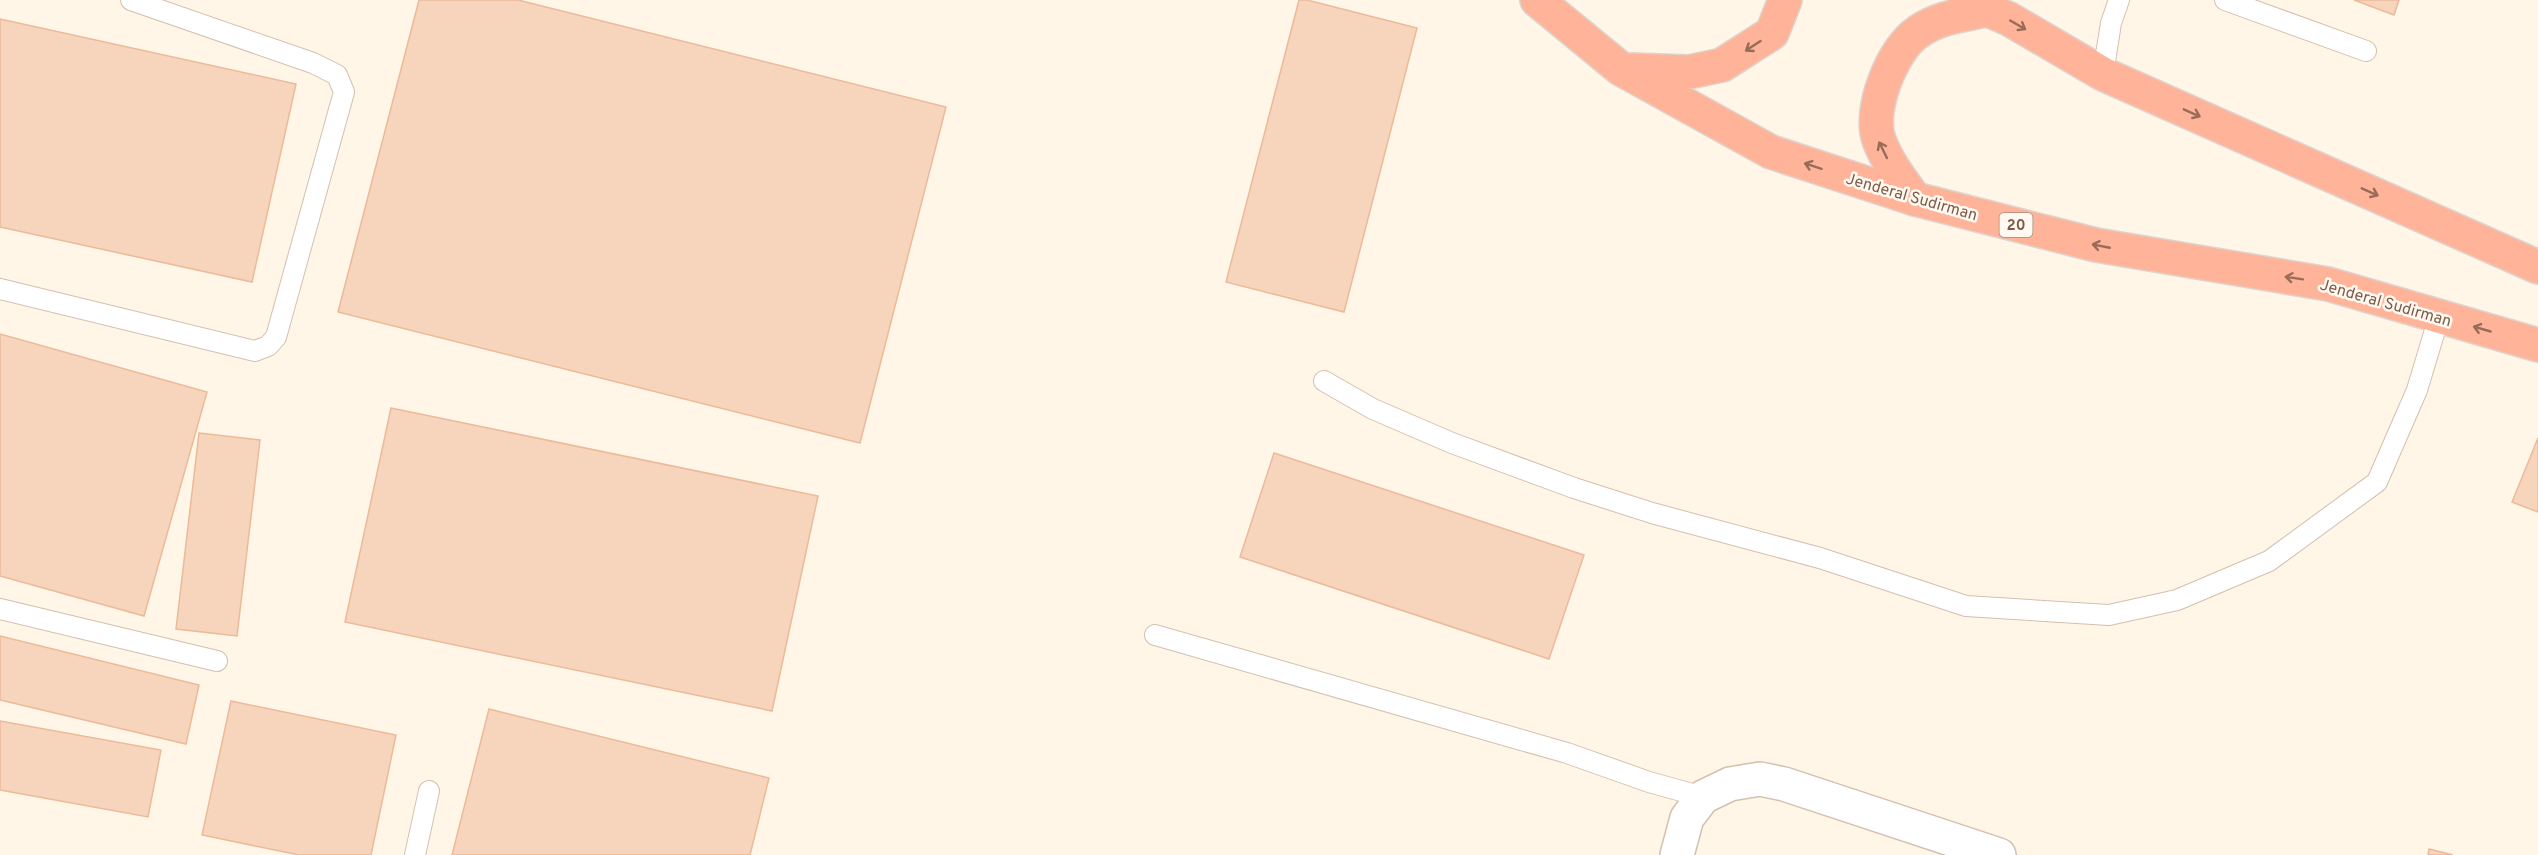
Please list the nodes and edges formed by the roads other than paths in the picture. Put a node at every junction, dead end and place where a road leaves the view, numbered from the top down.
1 (131, 0) edge
2 (1537, 0) edge
3 (1785, 0) edge
4 (2119, 0) edge
5 (2225, 0) edge
6 (1976, 5) edge
7 (2366, 51) dead end
8 (1621, 69) junction
9 (2103, 74) junction
10 (1915, 199) junction
11 (2538, 267) edge
12 (0, 290) edge
13 (2439, 317) junction
14 (2538, 345) edge
15 (1324, 381) dead end
16 (0, 609) edge
17 (1155, 635) dead end
18 (217, 661) dead end
19 (429, 791) dead end
20 (1703, 796) junction
21 (416, 855) edge
22 (1677, 855) edge
23 (1999, 855) edge

1 - 12 lane
2 - 8 highway, Jenderal Sudirman / 20
3 -> 8 highway
4 - 9 lane
5 - 7 lane
6 -> 9 highway
10 -> 6 highway
10 -> 8 highway, Jenderal Sudirman / 20
9 -> 11 highway
13 -> 10 highway, Jenderal Sudirman / 20
14 -> 13 highway, Jenderal Sudirman / 20
13 - 15 lane
16 - 18 lane
17 - 20 lane
19 - 21 lane
20 - 22 street
20 - 23 street

